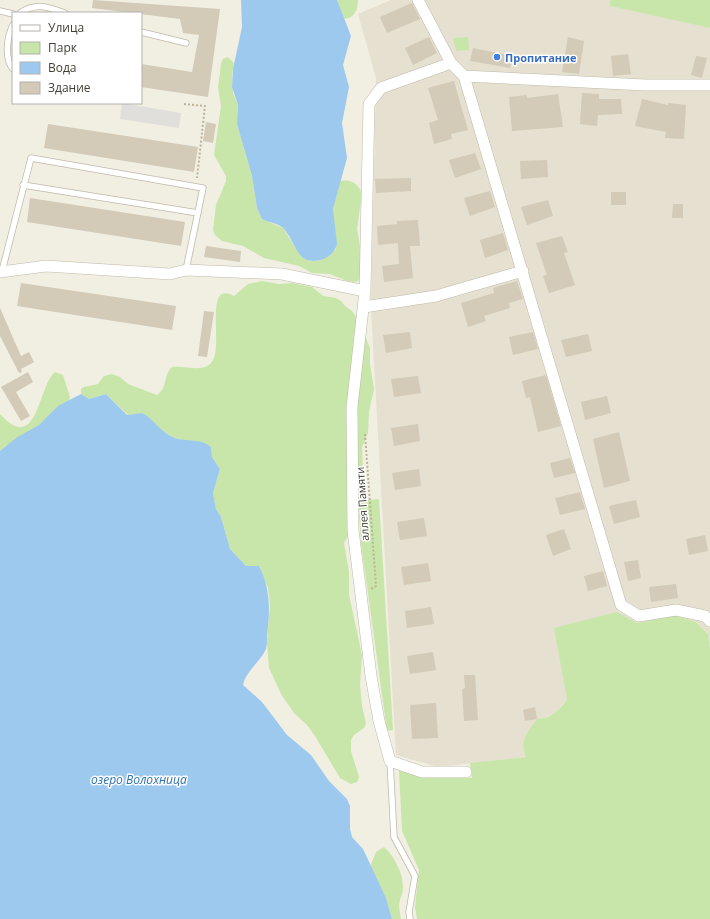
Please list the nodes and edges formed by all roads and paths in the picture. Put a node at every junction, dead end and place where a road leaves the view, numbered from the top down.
1 (418, 0) edge
2 (0, 11) edge
3 (22, 12) edge
4 (61, 12) edge
5 (12, 14) edge
6 (12, 28) edge
7 (142, 32) edge
8 (186, 43) dead end
9 (450, 63) junction
10 (12, 68) edge
11 (464, 76) junction
12 (710, 85) edge
13 (184, 104) dead end
14 (23, 185) junction
15 (196, 187) junction
16 (198, 213) junction
17 (186, 270) junction
18 (523, 271) junction
19 (1, 272) edge
20 (365, 291) junction
21 (364, 306) junction
22 (365, 434) dead end
23 (361, 593) junction
24 (710, 621) edge
25 (390, 761) junction
26 (466, 772) dead end
27 (410, 919) edge

1 - 9 street
2 - 5 lane
3 - 4 lane
6 - 10 lane
7 - 8 lane
9 - 11 street
9 - 20 street
11 - 12 street
11 - 18 street
13 - 15 path
14 - 15 lane
14 - 16 lane
14 - 19 lane
15 - 16 lane
16 - 17 lane
17 - 19 street
17 - 20 street
18 - 21 street
18 - 24 street
20 - 21 street
21 - 23 street
22 - 23 path, аллея Памяти
23 - 25 street
25 - 26 street
25 - 27 lane

